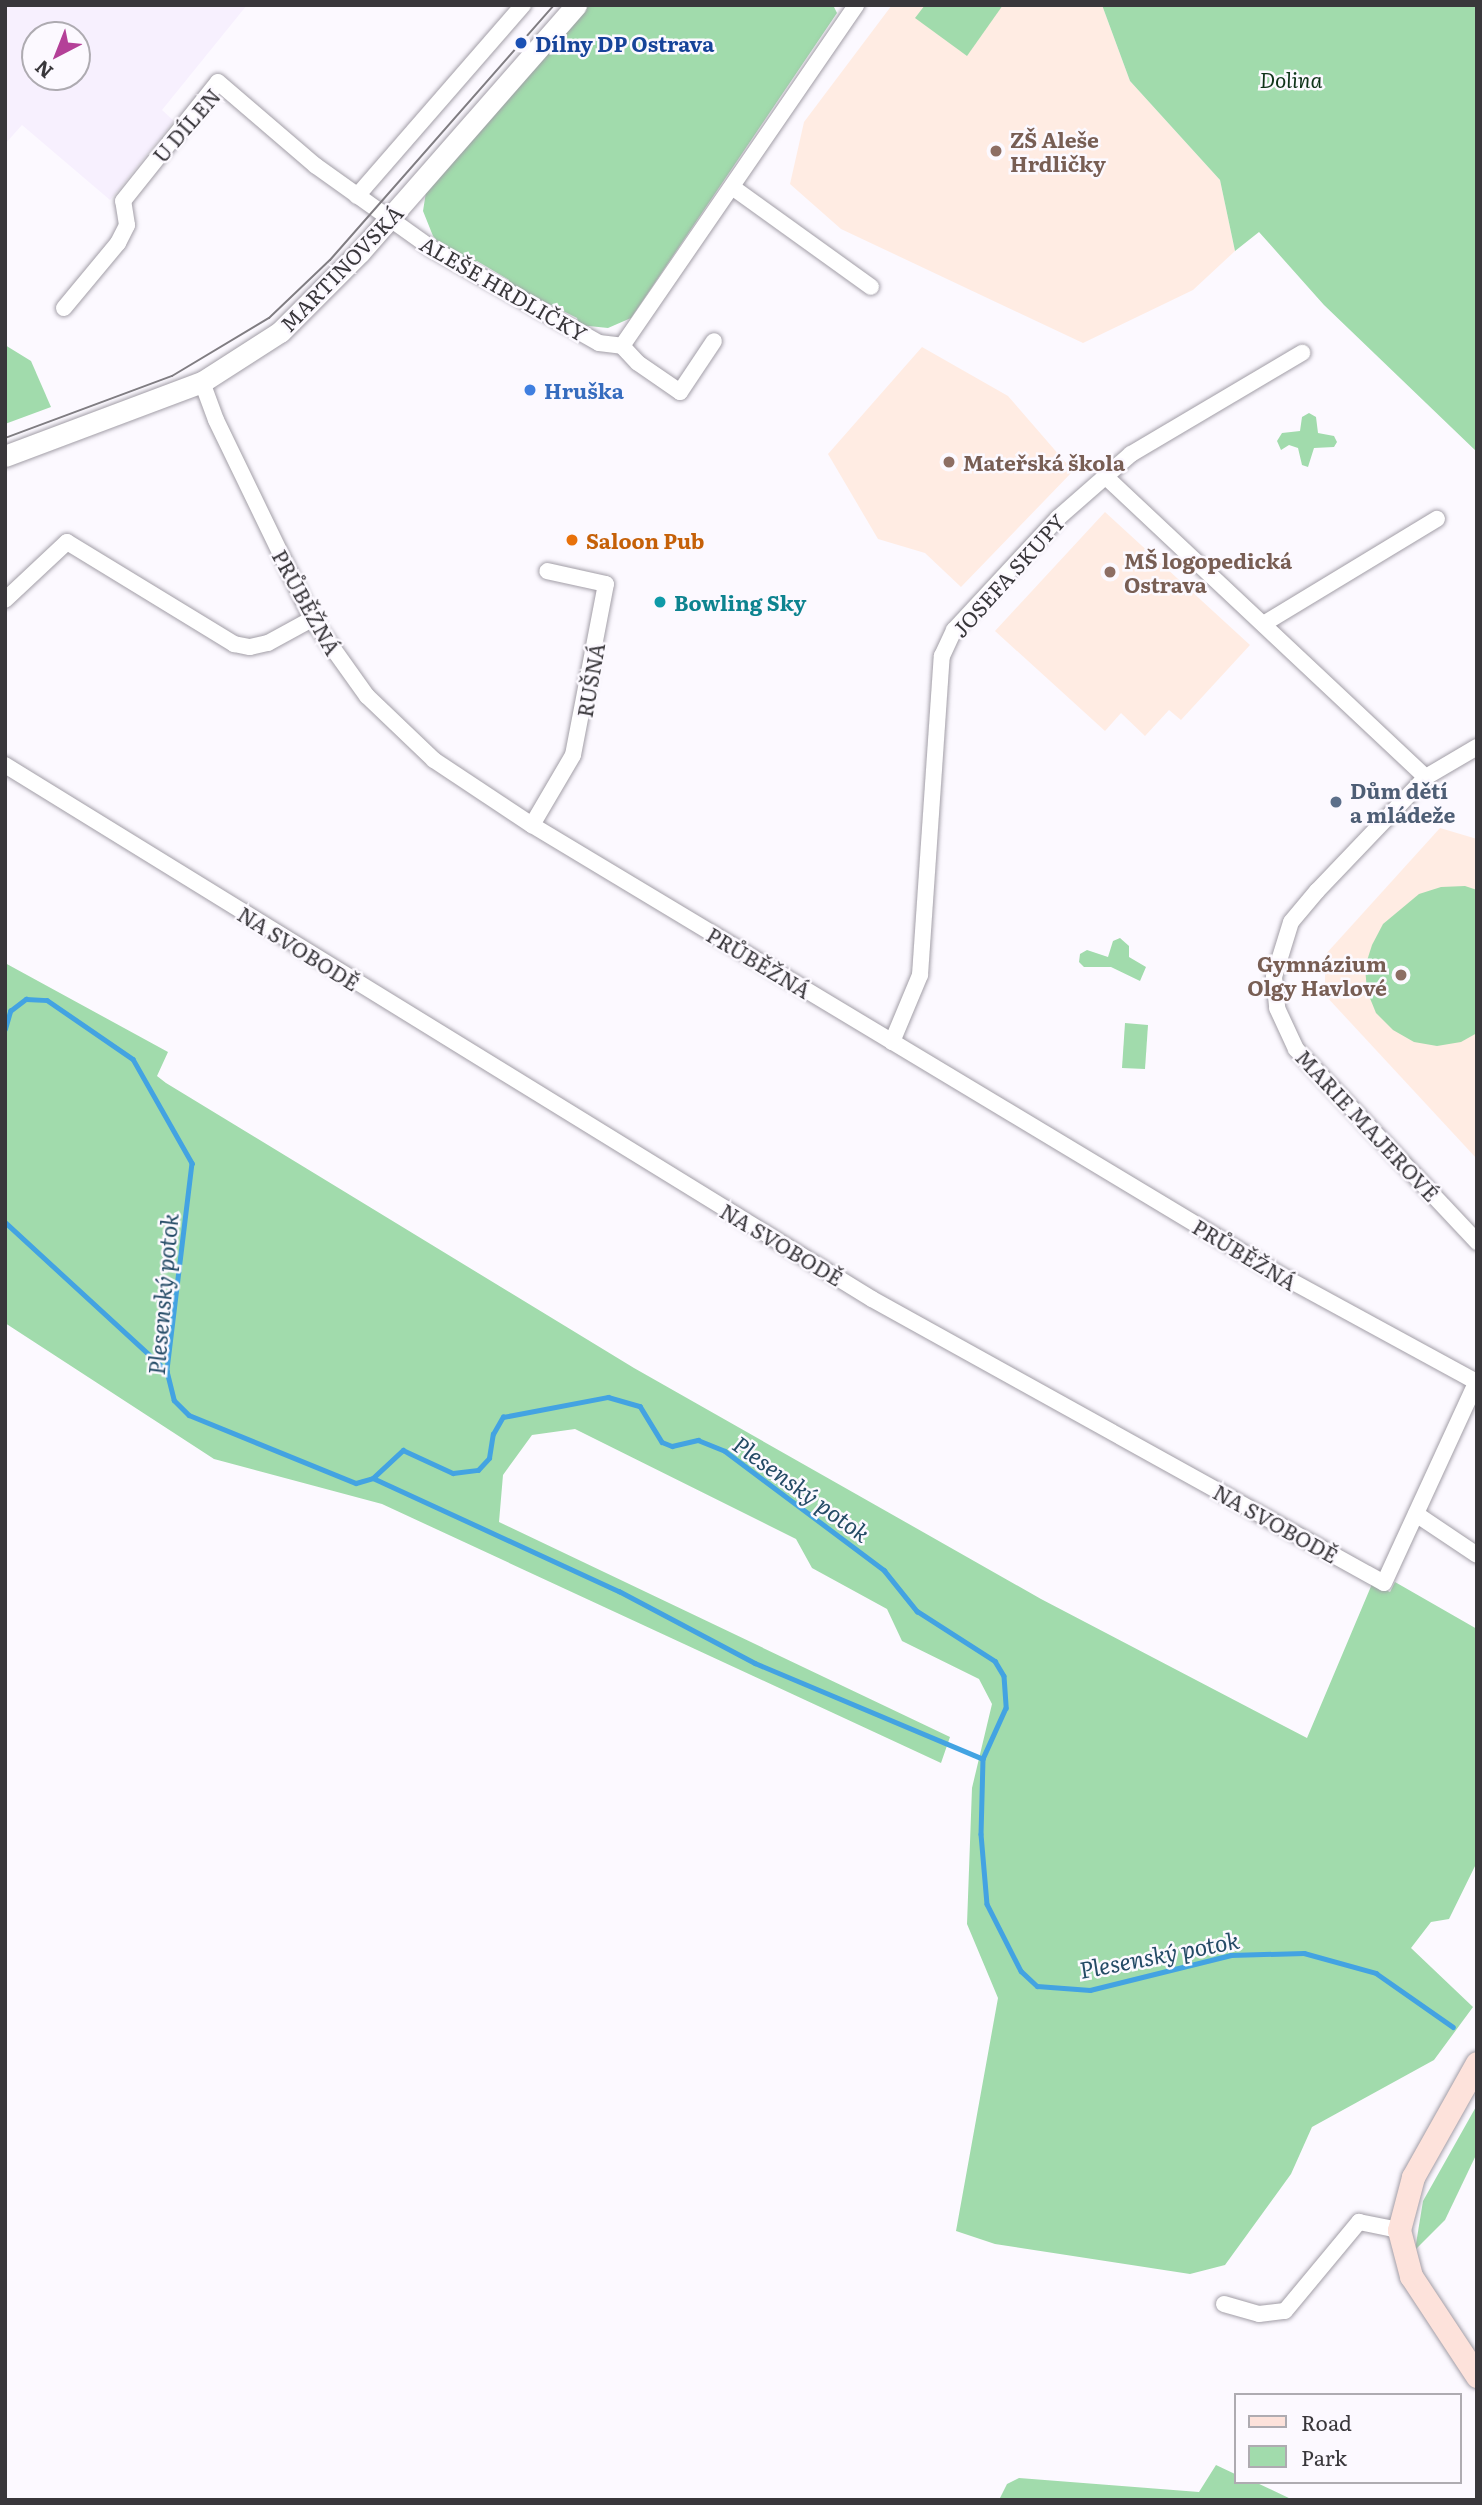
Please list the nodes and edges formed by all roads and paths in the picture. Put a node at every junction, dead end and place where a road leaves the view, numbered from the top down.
1 (523, 5) edge
2 (856, 5) edge
3 (575, 6) edge
4 (732, 187) junction
5 (356, 196) junction
6 (389, 219) junction
7 (871, 287) dead end
8 (64, 308) dead end
9 (714, 341) dead end
10 (622, 346) junction
11 (1302, 353) dead end
12 (202, 382) junction
13 (5, 456) edge
14 (1106, 477) junction
15 (1437, 519) dead end
16 (547, 571) dead end
17 (5, 600) edge
18 (312, 619) junction
19 (1265, 623) junction
20 (1477, 747) edge
21 (5, 765) edge
22 (1426, 777) junction
23 (532, 825) junction
24 (892, 1042) junction
25 (1477, 1242) edge
26 (1477, 1381) edge
27 (1416, 1514) junction
28 (1477, 1555) edge
29 (1477, 2063) edge
30 (1399, 2230) junction
31 (1224, 2304) dead end
32 (1477, 2376) edge

1 - 5 street
2 - 4 street
3 - 6 street, MARTINOVSKÁ
4 - 7 street
4 - 10 street
5 - 6 street, U DÍLEN
5 - 8 street, U DÍLEN
6 - 10 street, ALEŠE HRDLIČKY
6 - 12 street, MARTINOVSKÁ
9 - 10 street, ALEŠE HRDLIČKY
11 - 14 street, JOSEFA SKUPY
12 - 13 street, MARTINOVSKÁ
12 - 18 street, PRŮBĚŽNÁ
14 - 19 street
14 - 24 street, JOSEFA SKUPY
15 - 19 street
16 - 23 street, RUŠNÁ
17 - 18 street
18 - 23 street, PRŮBĚŽNÁ
19 - 22 street
20 - 22 street, MARIE MAJEROVÉ
21 - 27 street, NA SVOBODĚ
22 - 25 street, MARIE MAJEROVÉ
23 - 24 street, PRŮBĚŽNÁ
24 - 26 street, PRŮBĚŽNÁ
26 - 27 street, NA SVOBODĚ
27 - 28 street
29 - 30 main road
30 - 31 street
30 - 32 main road

